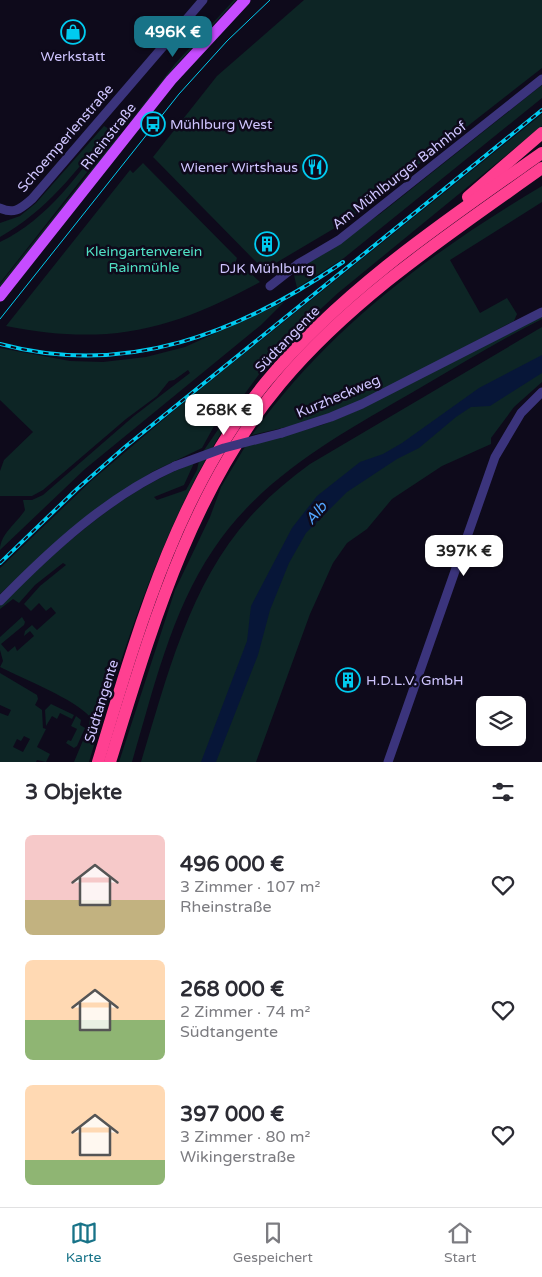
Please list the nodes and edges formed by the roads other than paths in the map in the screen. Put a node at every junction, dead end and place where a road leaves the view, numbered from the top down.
1 (203, 0) edge
2 (245, 0) edge
3 (542, 78) edge
4 (542, 133) edge
5 (542, 153) edge
6 (542, 168) edge
7 (542, 179) edge
8 (490, 205) junction
9 (0, 208) edge
10 (452, 217) junction
11 (270, 286) dead end
12 (0, 296) edge
13 (542, 312) edge
14 (542, 392) edge
15 (0, 601) edge
16 (98, 762) edge
17 (110, 762) edge
18 (388, 762) edge

1 - 9 street, Schoemperlenstraße
2 - 12 main road, Rheinstraße
3 - 11 street, Am Mühlburger Bahnhof
4 - 10 highway
5 - 10 highway, Südtangente
6 - 8 highway, Südtangente
7 - 8 highway
8 - 17 highway, Südtangente
10 - 16 highway, Südtangente
13 - 15 street, Kurzheckweg, bridge
14 - 18 street

